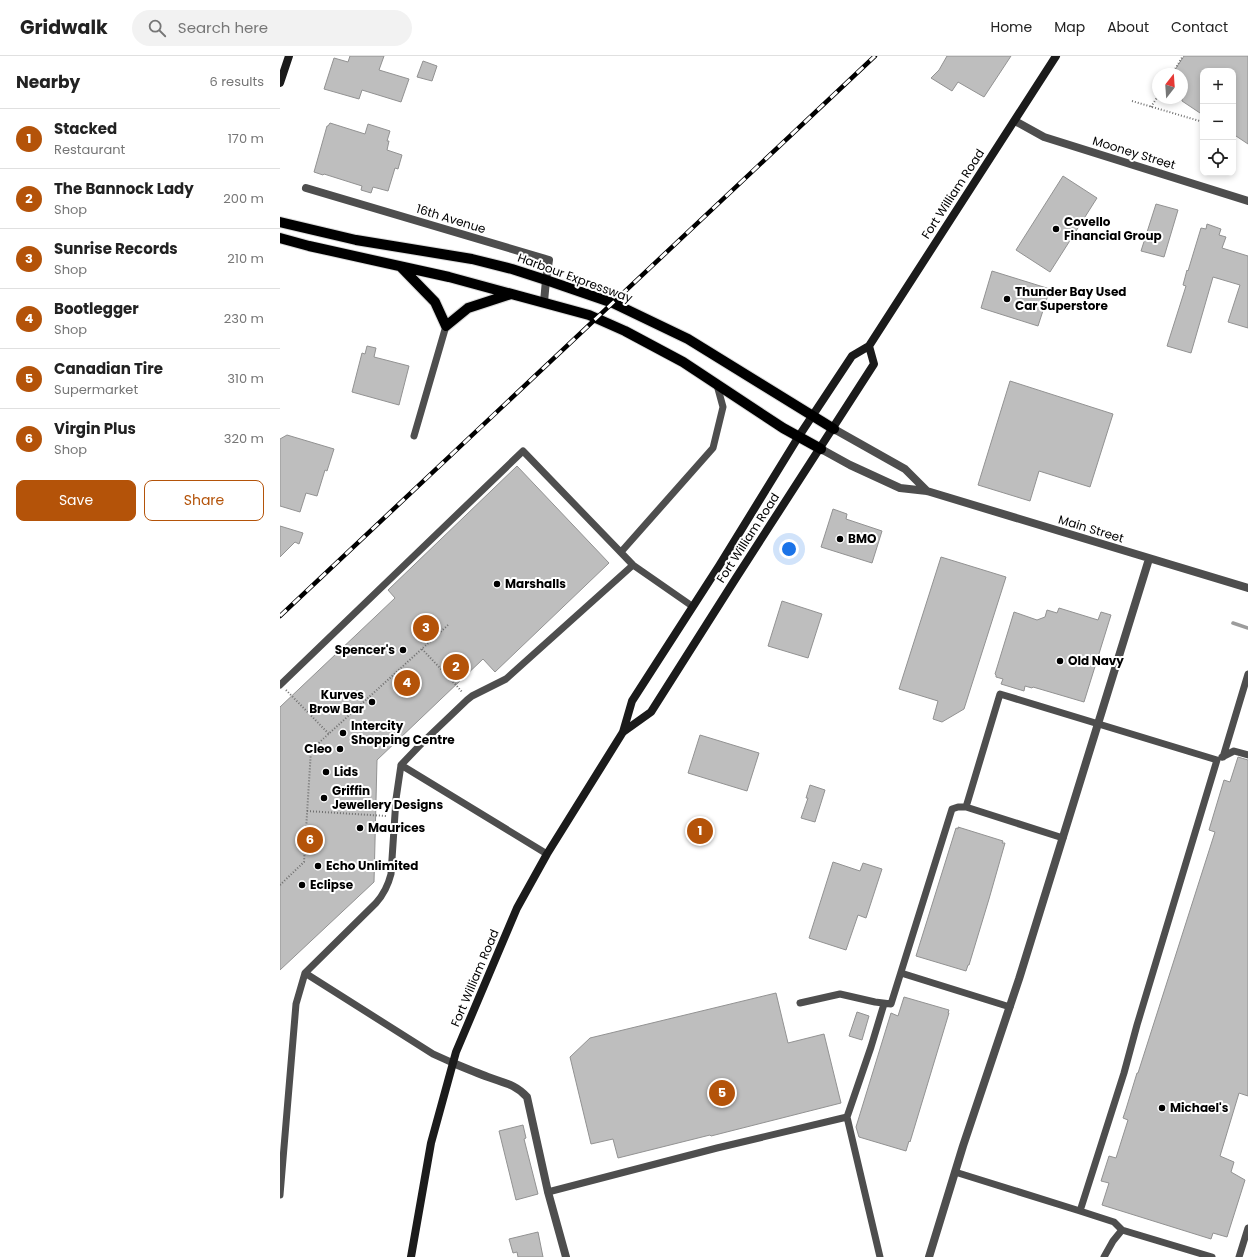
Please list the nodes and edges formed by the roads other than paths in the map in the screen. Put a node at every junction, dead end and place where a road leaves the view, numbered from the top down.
1 (289, 56) edge
2 (1056, 56) edge
3 (280, 83) edge
4 (1015, 121) junction
5 (306, 188) dead end
6 (1248, 201) edge
7 (280, 222) edge
8 (280, 238) edge
9 (400, 266) junction
10 (546, 280) junction
11 (513, 294) junction
12 (544, 302) junction
13 (446, 326) junction
14 (869, 346) junction
15 (717, 385) junction
16 (813, 416) junction
17 (834, 429) junction
18 (414, 436) dead end
19 (799, 436) junction
20 (821, 449) junction
21 (927, 491) junction
22 (620, 552) junction
23 (1149, 559) junction
24 (633, 565) junction
25 (1248, 588) edge
26 (692, 606) junction
27 (1248, 674) edge
28 (280, 685) edge
29 (1098, 724) junction
30 (623, 732) junction
31 (1248, 755) edge
32 (1220, 758) junction
33 (401, 765) junction
34 (966, 807) junction
35 (1063, 838) junction
36 (547, 854) junction
37 (305, 973) junction
38 (901, 973) junction
39 (800, 1003) dead end
40 (884, 1004) junction
41 (1010, 1007) junction
42 (453, 1063) junction
43 (847, 1117) junction
44 (955, 1172) junction
45 (548, 1192) junction
46 (280, 1195) edge
47 (1080, 1211) junction
48 (1248, 1228) edge
49 (1122, 1230) junction
50 (411, 1257) edge
51 (566, 1257) edge
52 (880, 1257) edge
53 (929, 1257) edge
54 (1104, 1257) edge
55 (1212, 1257) edge
56 (1239, 1257) edge

1 - 3 main road
2 - 4 main road, Fort William Road
4 - 6 street, Mooney Street
4 - 14 main road, Fort William Road
5 - 10 street, 16th Avenue
7 - 10 main road, Harbour Expressway
8 - 9 main road
9 - 11 main road
9 - 13 main road
10 - 12 street, 16th Avenue
10 - 16 main road, Harbour Expressway
11 - 12 main road
11 - 13 main road
12 - 15 main road
13 - 18 lane
14 - 16 main road, Fort William Road
14 - 17 main road, Fort William Road
15 - 19 main road
15 - 22 lane
16 - 17 main road, Harbour Expressway
16 - 19 main road, Fort William Road
17 - 20 main road, Fort William Road
17 - 21 street, Main Street
19 - 20 main road
19 - 26 main road, Fort William Road
20 - 21 street, Main Street
20 - 30 main road, Fort William Road
21 - 23 street, Main Street
22 - 24 lane
22 - 28 lane
23 - 25 street, Main Street
23 - 29 street
24 - 26 lane
24 - 33 lane
26 - 30 main road, Fort William Road
27 - 32 lane
29 - 32 lane
29 - 34 lane
29 - 35 street
30 - 36 main road, Fort William Road
31 - 32 lane
32 - 47 lane
33 - 36 lane
33 - 37 lane
34 - 35 lane
34 - 38 lane
35 - 41 street
36 - 42 main road, Fort William Road
37 - 42 lane
37 - 46 lane
38 - 40 lane
38 - 41 lane
39 - 40 lane
40 - 43 lane
41 - 44 street
42 - 45 street
42 - 50 main road, Fort William Road
43 - 45 lane
43 - 52 lane
44 - 47 lane
44 - 53 street
45 - 51 street
47 - 49 lane
48 - 56 lane
49 - 54 lane
49 - 55 lane

